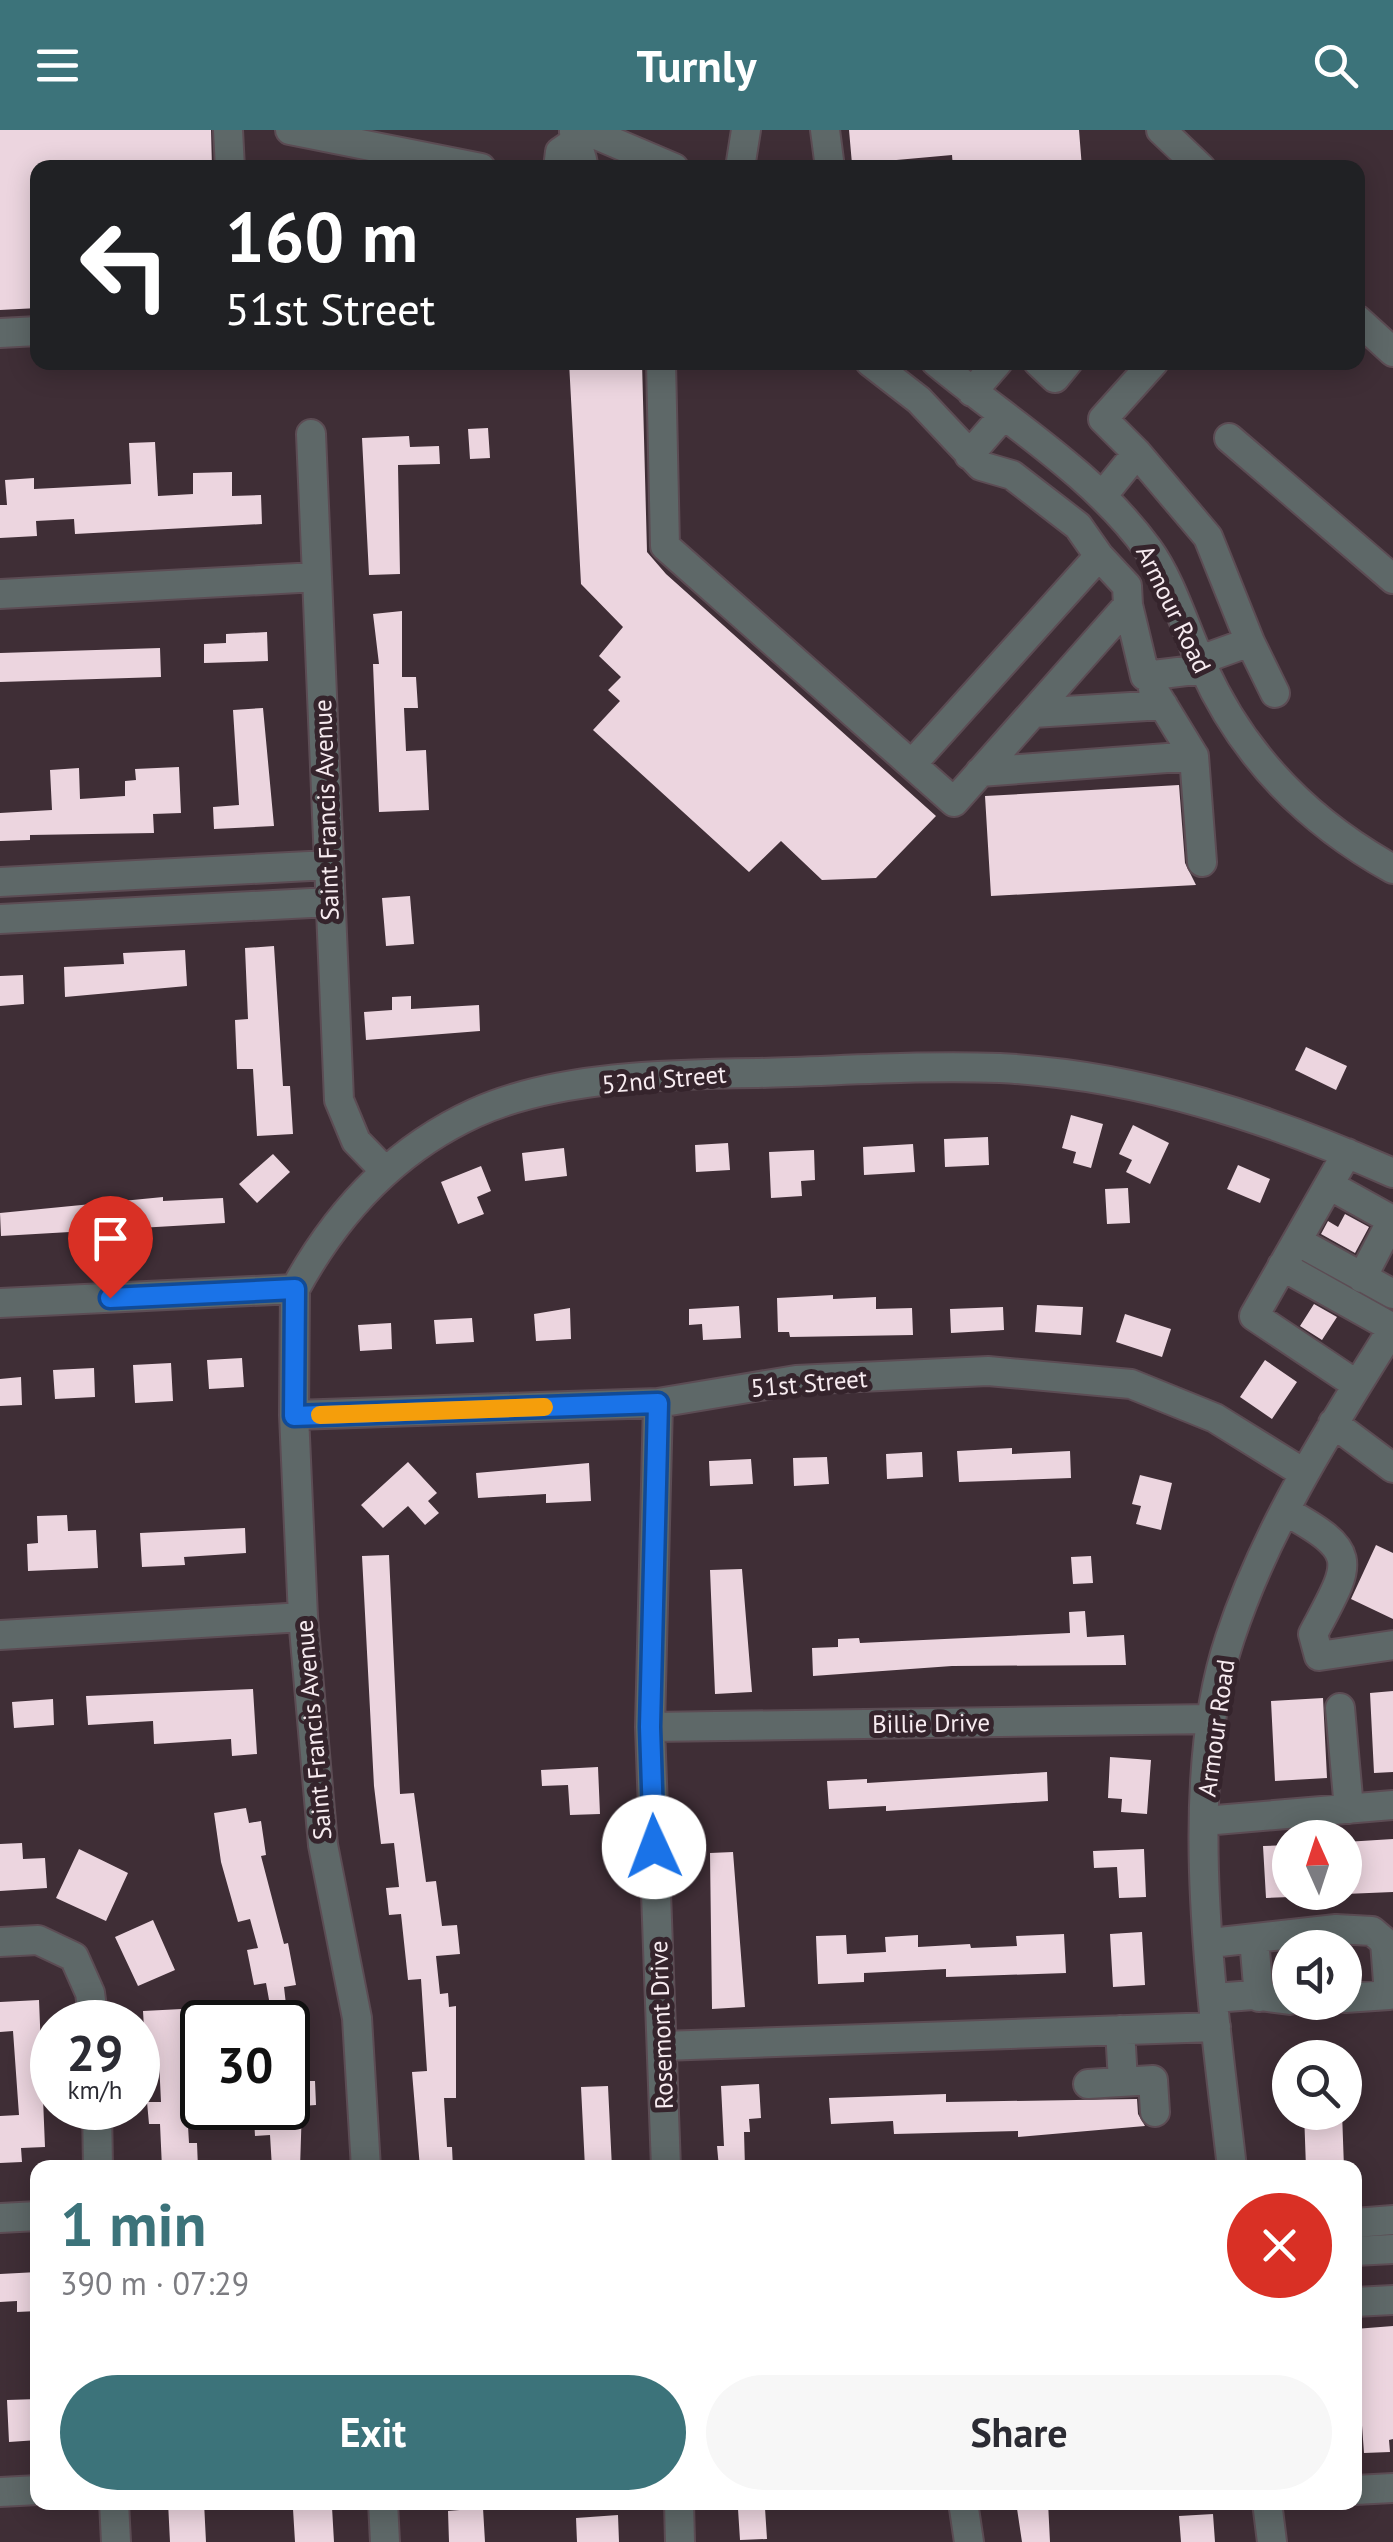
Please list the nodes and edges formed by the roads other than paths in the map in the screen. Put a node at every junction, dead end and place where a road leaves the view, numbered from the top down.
1 (228, 130) edge
2 (825, 130) edge
3 (1161, 130) edge
4 (295, 131) edge
5 (742, 131) edge
6 (574, 148) edge
7 (230, 160) edge
8 (441, 160) edge
9 (634, 160) edge
10 (740, 160) edge
11 (829, 160) edge
12 (1182, 160) edge
13 (1365, 326) edge
14 (30, 332) edge
15 (0, 333) edge
16 (1393, 352) edge
17 (661, 370) edge
18 (880, 370) edge
19 (946, 370) edge
20 (991, 370) edge
21 (1147, 370) edge
22 (972, 392) junction
23 (1003, 416) junction
24 (311, 434) dead end
25 (1229, 438) dead end
26 (1137, 453) junction
27 (970, 454) junction
28 (1103, 495) junction
29 (1098, 556) junction
30 (317, 577) junction
31 (1385, 584) edge
32 (0, 594) edge
33 (1128, 606) junction
34 (1250, 642) junction
35 (1202, 664) junction
36 (1146, 676) junction
37 (1275, 693) dead end
38 (1163, 705) junction
39 (1033, 713) junction
40 (1194, 756) junction
41 (912, 764) junction
42 (980, 772) junction
43 (1202, 862) dead end
44 (329, 865) junction
45 (1393, 869) edge
46 (0, 882) edge
47 (330, 902) junction
48 (0, 920) edge
49 (1347, 1152) junction
50 (385, 1171) junction
51 (1393, 1173) edge
52 (1329, 1185) junction
53 (1296, 1241) junction
54 (1282, 1266) junction
55 (1362, 1278) junction
56 (295, 1289) junction
57 (1393, 1294) edge
58 (0, 1303) edge
59 (1393, 1328) edge
60 (1357, 1385) junction
61 (658, 1403) junction
62 (294, 1416) junction
63 (1333, 1423) junction
64 (1393, 1468) edge
65 (1302, 1472) junction
66 (1284, 1511) junction
67 (303, 1617) junction
68 (0, 1634) edge
69 (1393, 1645) edge
70 (1340, 1708) dead end
71 (1212, 1719) junction
72 (650, 1727) junction
73 (1393, 1805) edge
74 (1349, 1808) junction
75 (1204, 1820) junction
76 (1362, 1931) edge
77 (1272, 1938) edge
78 (1254, 1940) junction
79 (0, 1942) edge
80 (1211, 1943) junction
81 (1259, 1996) junction
82 (1362, 1997) edge
83 (1214, 1998) junction
84 (1272, 1998) edge
85 (91, 2000) edge
86 (1216, 2027) junction
87 (1120, 2030) junction
88 (662, 2046) junction
89 (1123, 2081) junction
90 (1088, 2084) dead end
91 (1156, 2112) dead end
92 (97, 2130) edge
93 (98, 2160) edge
94 (366, 2160) edge
95 (666, 2160) edge
96 (1231, 2160) edge
97 (30, 2216) edge
98 (0, 2218) edge
99 (1393, 2220) edge
100 (1362, 2222) edge
101 (1393, 2249) edge
102 (1362, 2251) edge
103 (1393, 2300) edge
104 (1362, 2302) edge
105 (1393, 2488) edge
106 (30, 2490) edge
107 (1362, 2490) edge
108 (0, 2492) edge
109 (114, 2510) edge
110 (383, 2510) edge
111 (680, 2510) edge
112 (964, 2510) edge
113 (1268, 2510) edge
114 (116, 2542) edge
115 (385, 2542) edge
116 (680, 2542) edge
117 (970, 2542) edge
118 (1272, 2542) edge

1 - 7 street
2 - 11 street
3 - 12 street
4 - 8 street
5 - 10 street
6 - 9 street
13 - 16 street
14 - 15 street
17 - 41 street
18 - 27 street
19 - 22 street, Armour Road
20 - 22 street
21 - 26 street
22 - 23 street, Armour Road
23 - 27 street
23 - 28 street, Armour Road
24 - 30 street, Saint Francis Avenue
25 - 31 street
26 - 28 street
26 - 34 street
27 - 29 street
28 - 35 street, Armour Road
29 - 33 street
29 - 41 street
30 - 32 street
30 - 44 street, Saint Francis Avenue
33 - 36 street
33 - 39 street
34 - 35 street
34 - 37 street
35 - 36 street
35 - 45 street, Armour Road
36 - 38 street
38 - 39 street
38 - 40 street
39 - 42 street
40 - 42 street
40 - 43 street
41 - 42 street
44 - 46 street
44 - 47 street, Saint Francis Avenue
47 - 48 street
47 - 50 street, Saint Francis Avenue
49 - 50 street, 52nd Street
49 - 51 street, 52nd Street
49 - 52 street
50 - 56 street, 52nd Street
52 - 53 street
52 - 55 street
53 - 54 street
53 - 55 street
54 - 59 street
54 - 60 street
55 - 57 street
56 - 58 street
56 - 62 street, Saint Francis Avenue
59 - 60 street, Armour Road
60 - 63 street, Armour Road
61 - 62 street, 51st Street
61 - 65 street, 51st Street
61 - 72 street, Rosemont Drive
62 - 67 street, Saint Francis Avenue
63 - 64 street
63 - 65 street, Armour Road
65 - 66 street, Armour Road
66 - 69 street
66 - 71 street, Armour Road
67 - 68 street
67 - 94 street, Saint Francis Avenue
70 - 74 street
71 - 72 street, Billie Drive
71 - 75 street, Armour Road
72 - 88 street, Rosemont Drive
73 - 74 street
74 - 75 street
75 - 80 street, Armour Road
76 - 82 street
77 - 78 street
78 - 80 street
78 - 81 street
79 - 85 street
80 - 83 street, Armour Road
81 - 83 street
81 - 84 street
83 - 86 street, Armour Road
86 - 87 street
86 - 96 street, Armour Road
87 - 88 street
87 - 89 street
88 - 95 street, Rosemont Drive
89 - 90 street
89 - 91 street
92 - 93 street
97 - 98 street
99 - 100 street
101 - 102 street
103 - 104 street
105 - 107 street
106 - 108 street
109 - 114 street
110 - 115 street
111 - 116 street
112 - 117 street
113 - 118 street

